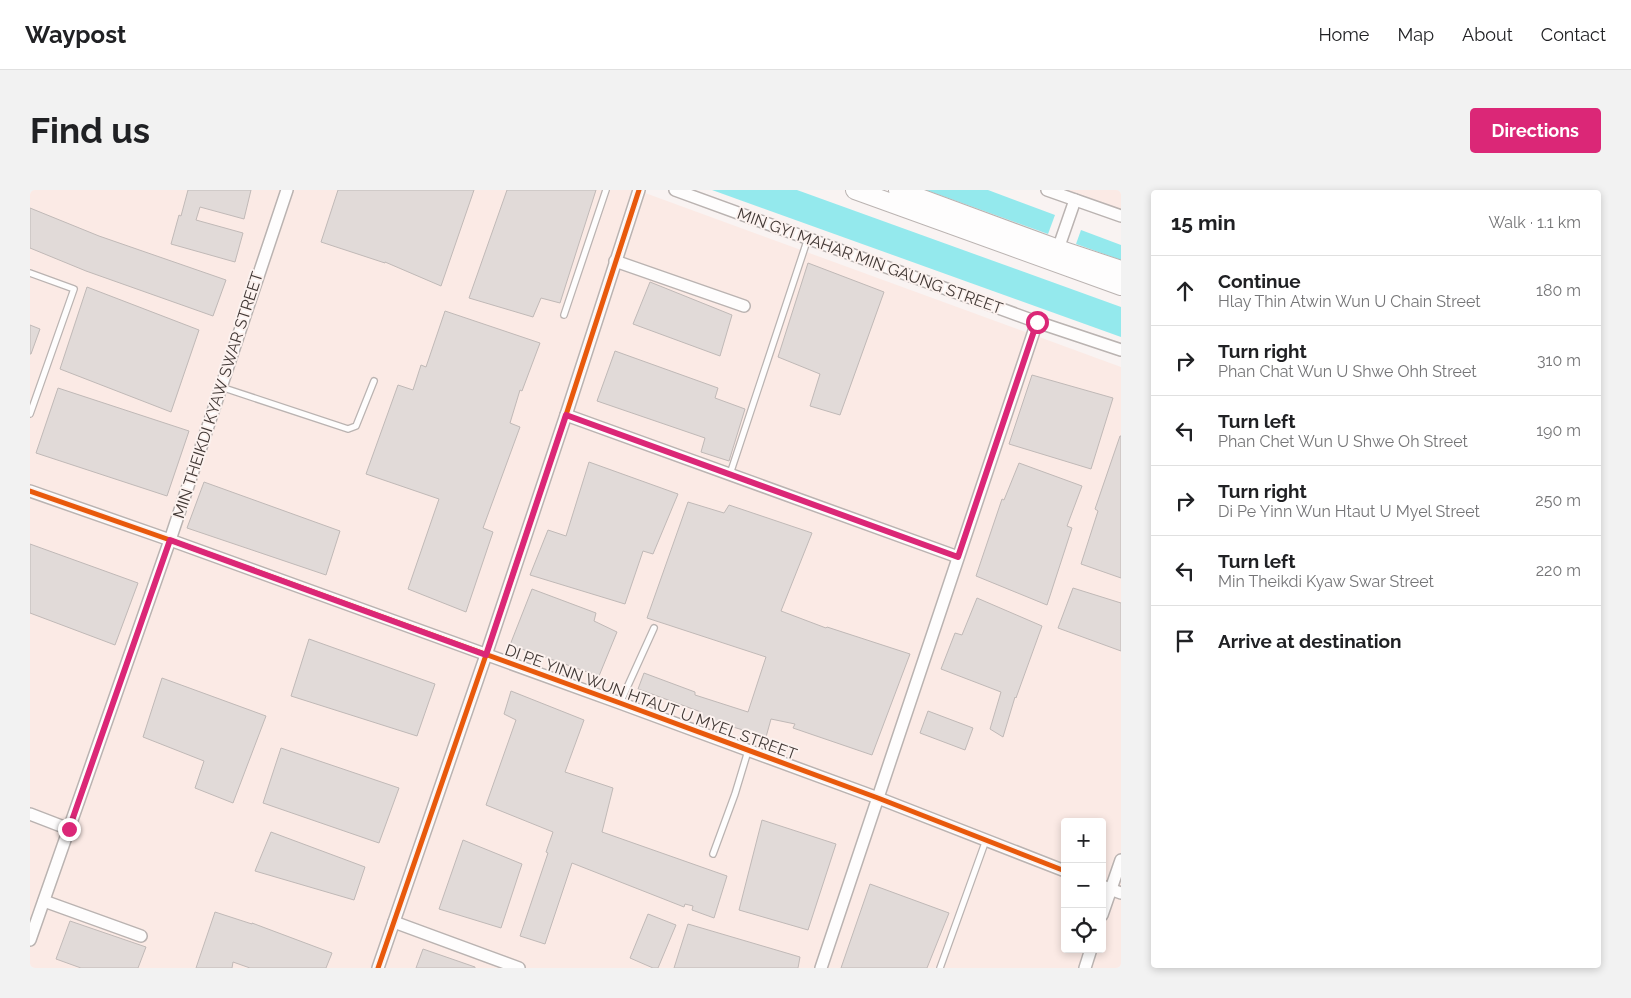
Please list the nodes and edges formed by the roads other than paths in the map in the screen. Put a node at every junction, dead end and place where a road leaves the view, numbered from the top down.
1 (287, 190) edge
2 (606, 190) edge
3 (639, 190) edge
4 (675, 190) edge
5 (856, 190) edge
6 (898, 190) edge
7 (1047, 190) edge
8 (1076, 198) junction
9 (1121, 216) edge
10 (808, 238) junction
11 (1058, 249) junction
12 (616, 261) junction
13 (1121, 270) edge
14 (30, 273) edge
15 (1121, 286) edge
16 (744, 306) dead end
17 (564, 314) dead end
18 (1037, 322) junction
19 (1121, 350) edge
20 (374, 381) dead end
21 (221, 388) junction
22 (30, 414) edge
23 (566, 415) junction
24 (730, 474) junction
25 (30, 491) edge
26 (170, 540) junction
27 (958, 557) junction
28 (654, 628) dead end
29 (486, 655) junction
30 (620, 703) junction
31 (748, 751) junction
32 (878, 798) junction
33 (30, 814) edge
34 (69, 829) junction
35 (986, 840) junction
36 (713, 854) dead end
37 (1121, 860) edge
38 (1061, 869) edge
39 (1111, 889) edge
40 (44, 901) junction
41 (1105, 908) edge
42 (394, 922) junction
43 (142, 936) dead end
44 (30, 940) edge
45 (1090, 953) edge
46 (378, 968) edge
47 (519, 968) edge
48 (821, 968) edge
49 (940, 968) edge
50 (1085, 968) edge

1 - 21 street, MIN THEIKDI KYAW SWAR STREET
2 - 17 lane
3 - 12 street
4 - 10 street, MIN GYI MAHAR MIN GAUNG STREET
5 - 15 main road
6 - 11 main road
7 - 8 street
8 - 9 street
8 - 11 street
10 - 18 street, MIN GYI MAHAR MIN GAUNG STREET
10 - 24 lane
11 - 13 main road
12 - 16 street
12 - 23 street
14 - 22 lane
18 - 19 street, MIN GYI MAHAR MIN GAUNG STREET
18 - 27 street
20 - 21 lane
21 - 26 street, MIN THEIKDI KYAW SWAR STREET
23 - 24 street
23 - 29 street
24 - 27 street
25 - 26 street, DI PE YINN WUN HTAUT U MYEL STREET
26 - 29 street, DI PE YINN WUN HTAUT U MYEL STREET
26 - 34 street, MIN THEIKDI KYAW SWAR STREET
27 - 32 street
28 - 30 lane
29 - 30 street, DI PE YINN WUN HTAUT U MYEL STREET
29 - 42 street
30 - 31 street, DI PE YINN WUN HTAUT U MYEL STREET
31 - 32 street, DI PE YINN WUN HTAUT U MYEL STREET
31 - 36 lane
32 - 35 street, DI PE YINN WUN HTAUT U MYEL STREET
32 - 48 street
33 - 34 street
34 - 40 street, MIN THEIKDI KYAW SWAR STREET
35 - 38 street, DI PE YINN WUN HTAUT U MYEL STREET
35 - 49 lane
37 - 39 street
39 - 41 street
40 - 43 street
40 - 44 street, MIN THEIKDI KYAW SWAR STREET
42 - 46 street
42 - 47 street
45 - 50 street

